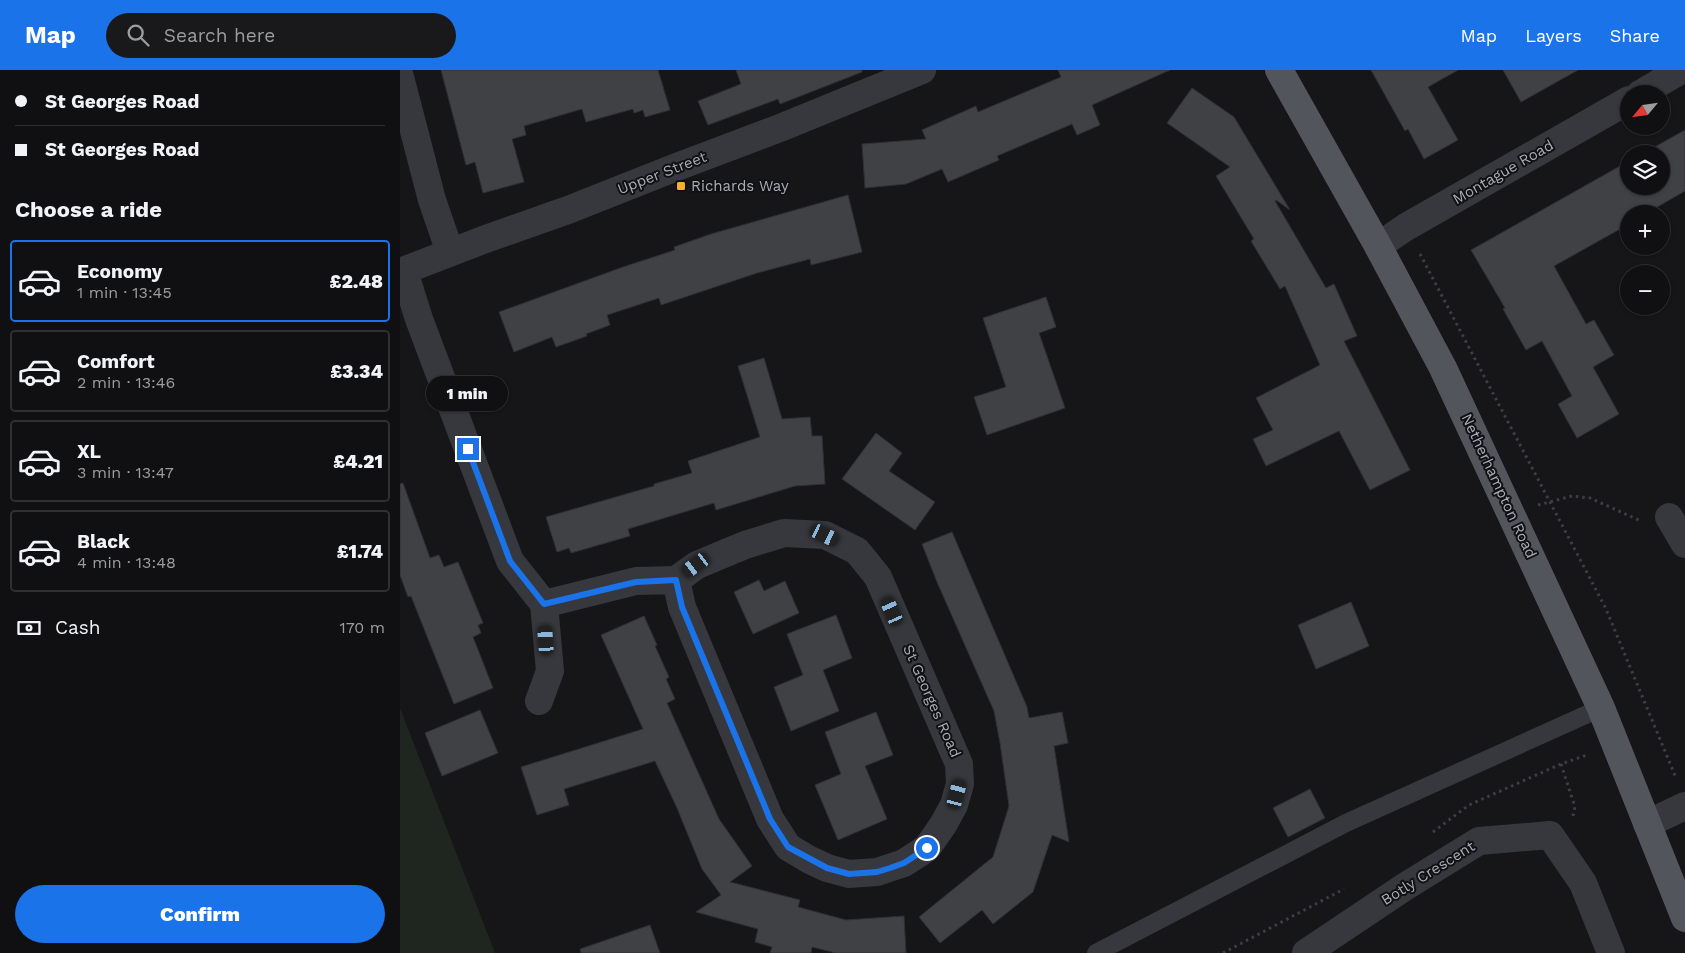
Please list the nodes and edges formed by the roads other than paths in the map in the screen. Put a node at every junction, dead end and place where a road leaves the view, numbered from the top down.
1 (922, 70) edge
2 (1279, 70) edge
3 (1681, 70) edge
4 (400, 77) edge
5 (1655, 85) edge
6 (1620, 105) edge
7 (1378, 246) junction
8 (450, 252) junction
9 (402, 271) edge
10 (1669, 517) road end
11 (1685, 544) edge
12 (676, 580) junction
13 (544, 604) junction
14 (539, 701) dead end
15 (1601, 708) junction
16 (1685, 806) edge
17 (1647, 824) junction
18 (1685, 918) edge
19 (1096, 953) edge
20 (1306, 953) edge
21 (1612, 953) edge

1 - 8 street, Upper Street
2 - 7 main road, Netherhampton Road
3 - 5 street
4 - 8 street
6 - 7 street, Montague Road
7 - 15 main road, Netherhampton Road
8 - 9 street, Upper Street
9 - 13 street
10 - 11 street
12 - 12 street, St Georges Road
12 - 13 street
13 - 14 street
15 - 17 main road, Netherhampton Road
15 - 19 lane
16 - 17 street
17 - 18 main road, Netherhampton Road
20 - 21 street, Botly Crescent

